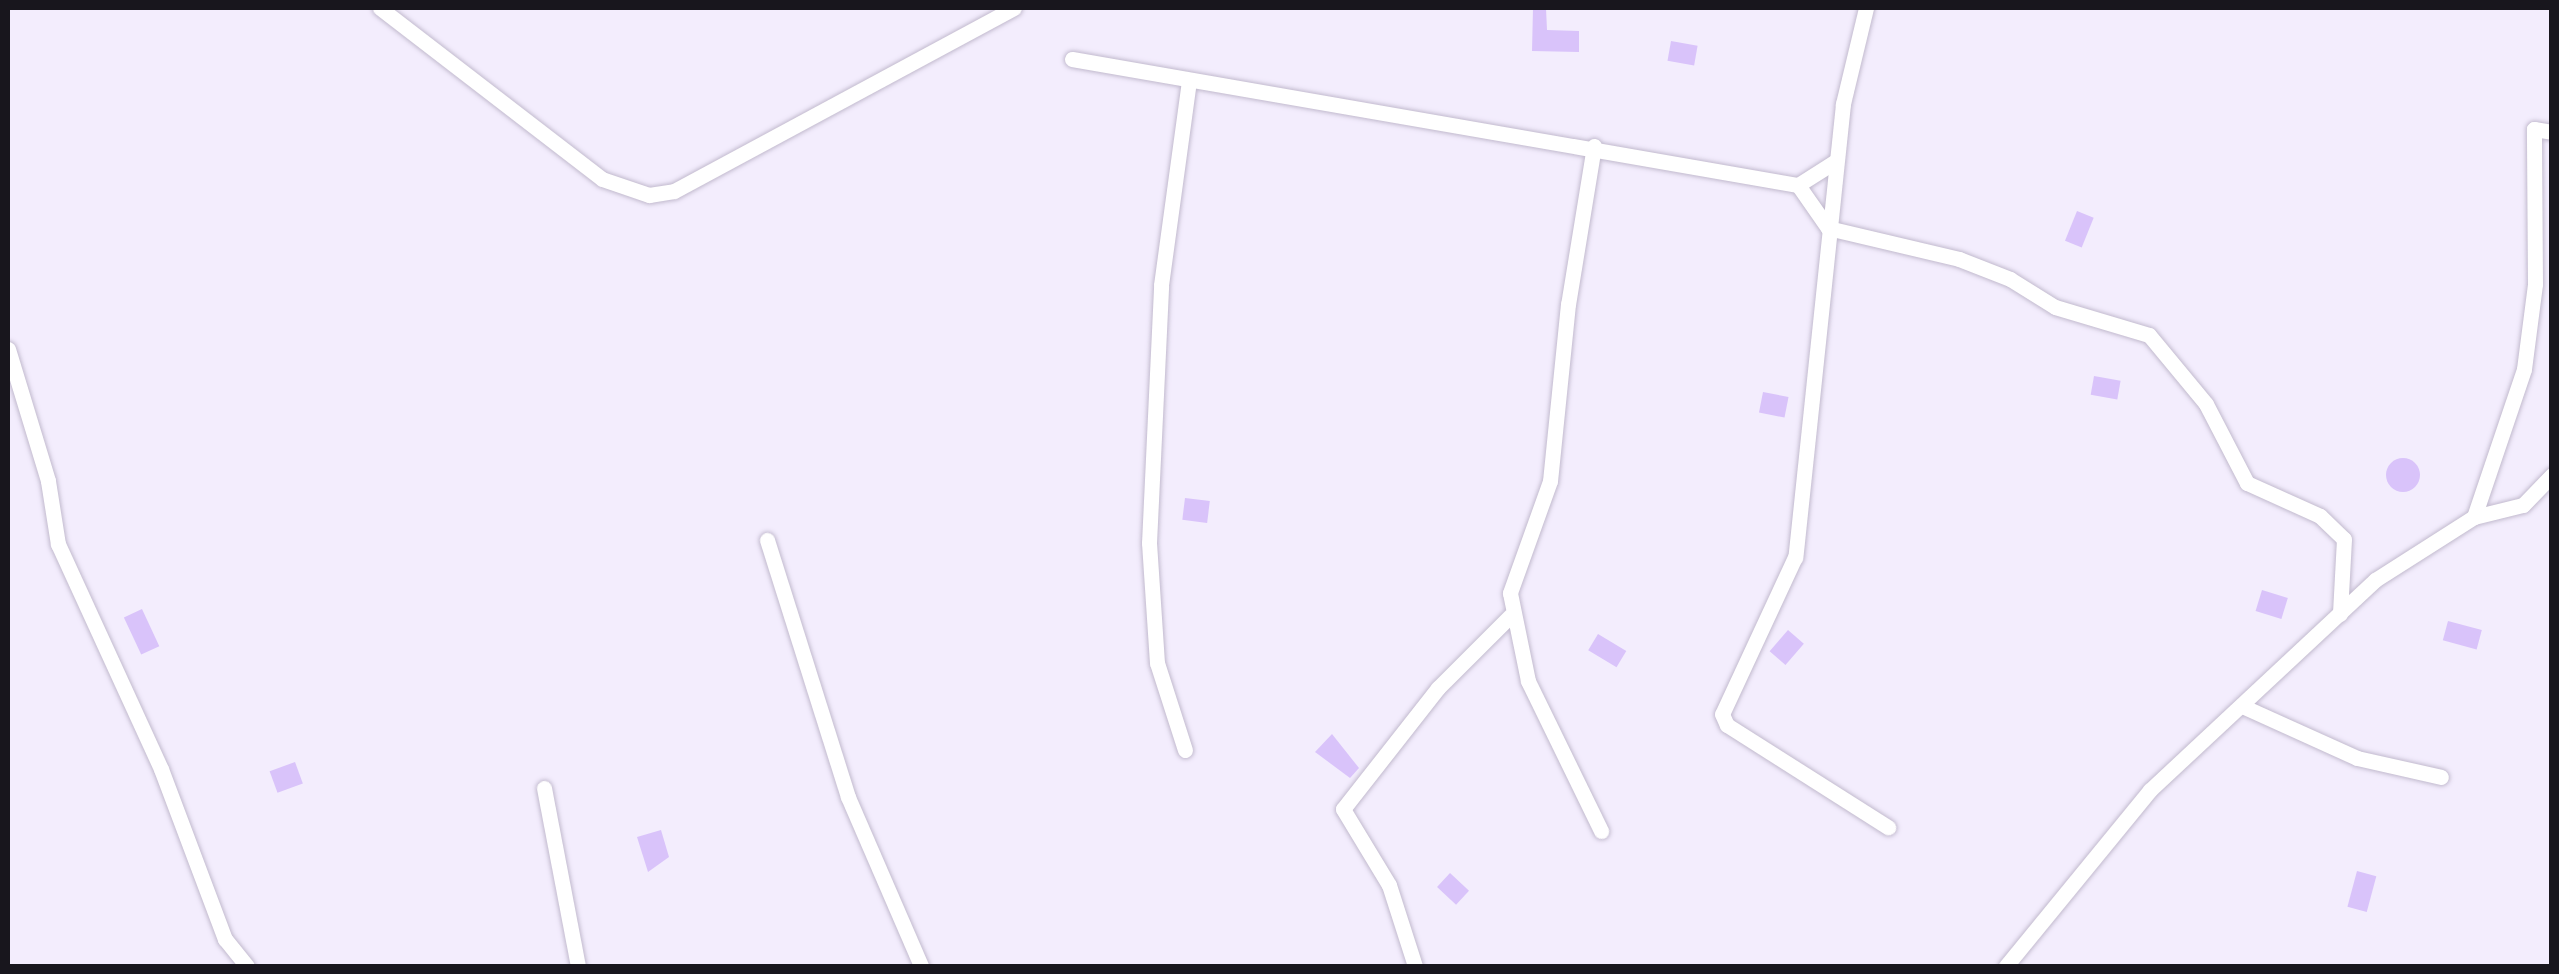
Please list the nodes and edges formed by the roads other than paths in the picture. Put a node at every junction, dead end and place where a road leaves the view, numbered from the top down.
1 (380, 8) edge
2 (1014, 8) edge
3 (1866, 8) edge
4 (1072, 60) dead end
5 (1189, 80) junction
6 (2552, 132) edge
7 (1594, 146) junction
8 (1836, 161) junction
9 (1798, 184) junction
10 (1828, 228) junction
11 (8, 350) edge
12 (2552, 475) edge
13 (2474, 517) junction
14 (766, 540) dead end
15 (2340, 614) junction
16 (1510, 616) junction
17 (2242, 706) junction
18 (1185, 750) dead end
19 (2441, 777) dead end
20 (544, 788) dead end
21 (1888, 827) dead end
22 (1601, 830) dead end
23 (225, 939) junction
24 (236, 966) edge
25 (247, 966) edge
26 (578, 966) edge
27 (920, 966) edge
28 (1415, 966) edge
29 (2006, 966) edge

1 - 2 street
3 - 8 street
4 - 5 street
5 - 7 street
5 - 18 street
6 - 13 street
7 - 9 street
7 - 16 street
8 - 9 street
8 - 10 street
9 - 10 street
10 - 15 street
10 - 21 street
11 - 23 street
12 - 13 street
13 - 15 street
14 - 27 street
15 - 17 street
16 - 22 street
16 - 28 street
17 - 19 street
17 - 29 street
20 - 26 street
23 - 24 street
23 - 25 street

